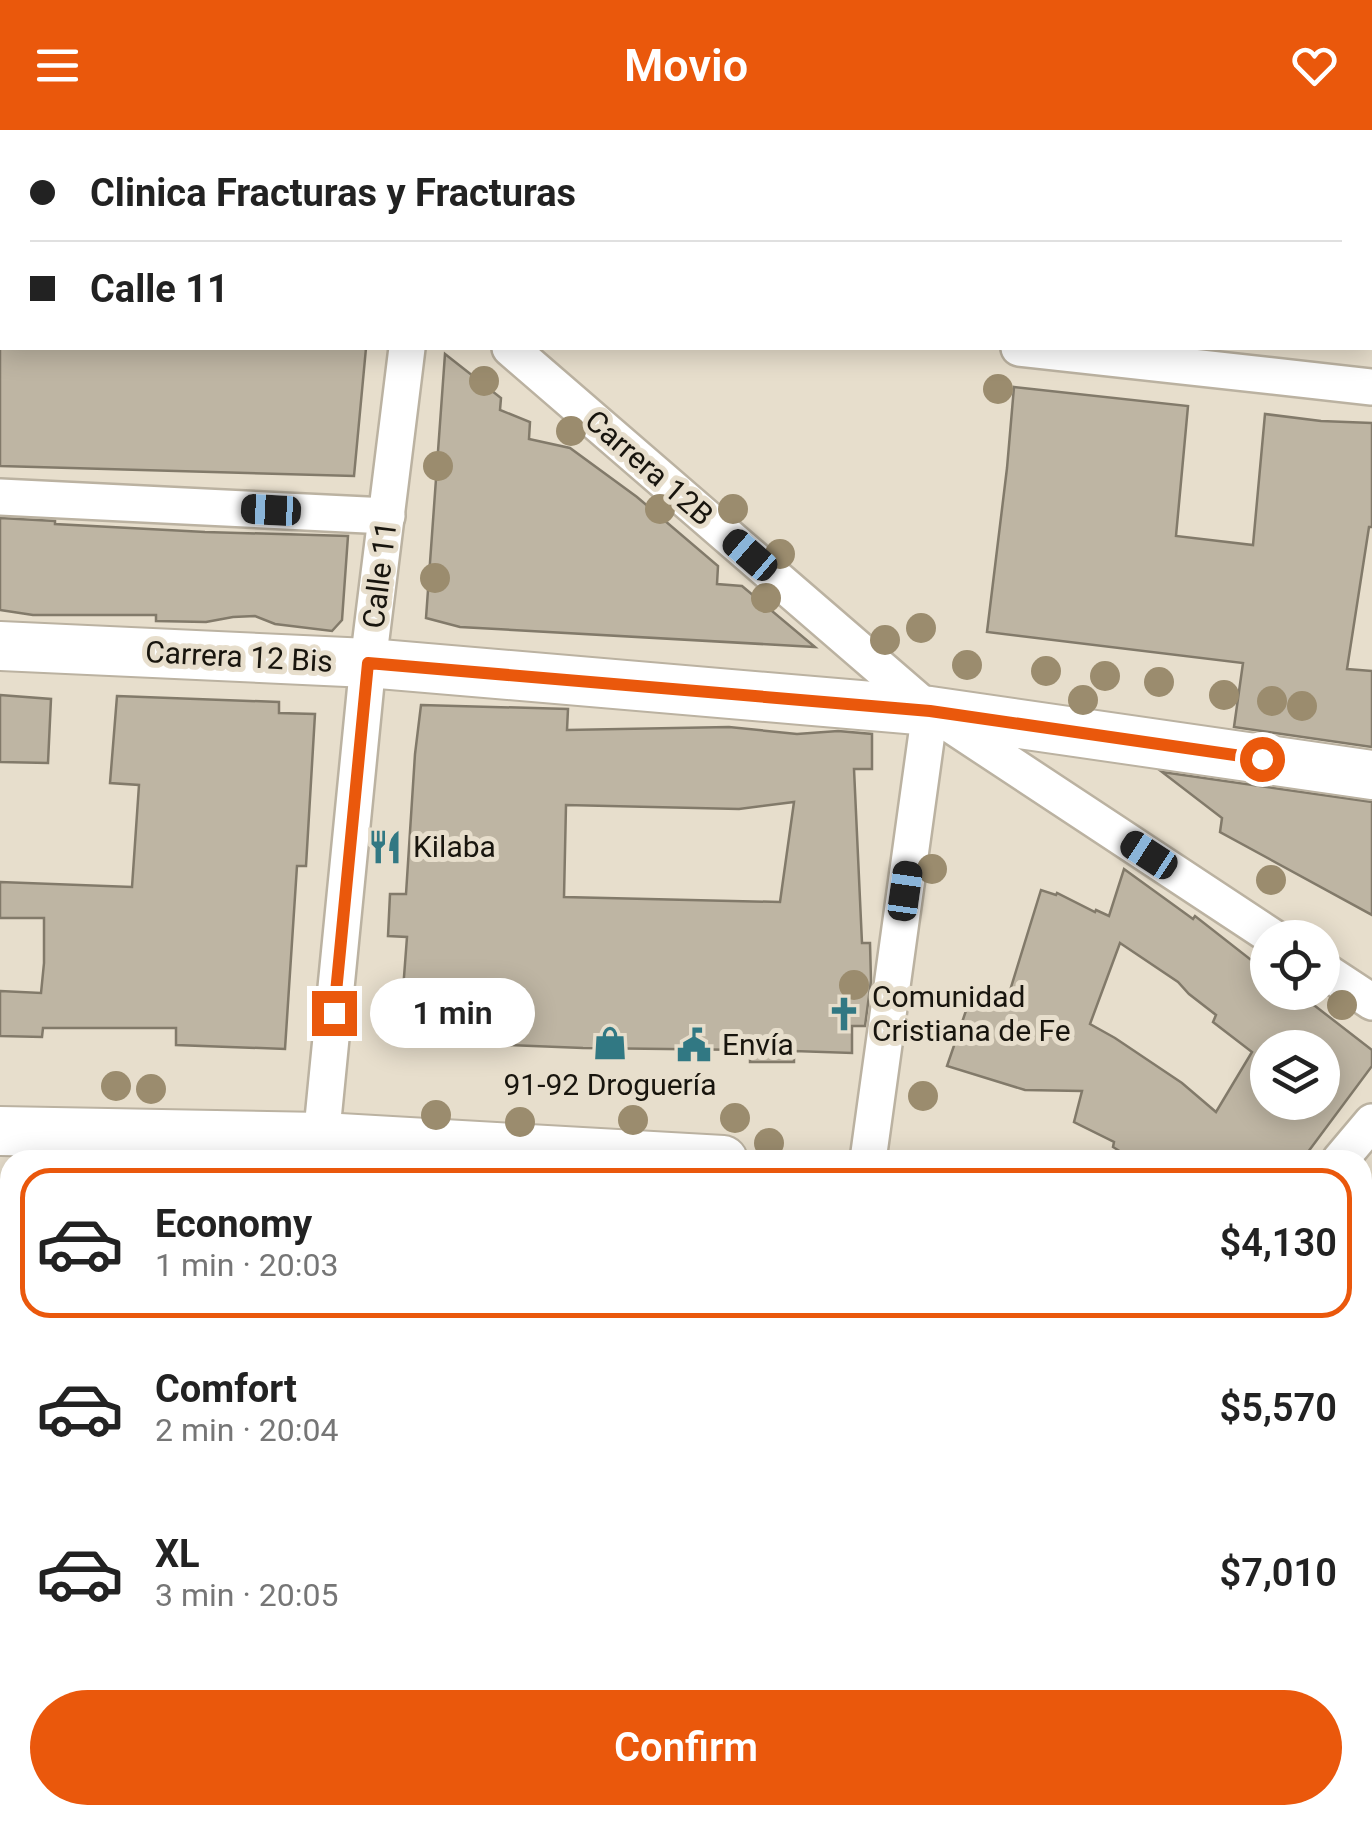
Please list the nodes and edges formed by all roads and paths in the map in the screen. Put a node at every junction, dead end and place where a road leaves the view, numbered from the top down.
1 (407, 350) edge
2 (512, 350) edge
3 (1054, 350) edge
4 (1164, 356) edge
5 (1372, 387) edge
6 (0, 497) edge
7 (387, 516) junction
8 (0, 646) edge
9 (368, 663) junction
10 (930, 711) junction
11 (1372, 776) edge
12 (1250, 922) edge
13 (1340, 981) edge
14 (1372, 1002) edge
15 (1372, 1122) edge
16 (0, 1131) edge
17 (320, 1148) edge
18 (387, 1150) edge
19 (869, 1150) edge
20 (1348, 1150) edge

1 - 7 street, Calle 11
2 - 10 street, Carrera 12B
3 - 4 street
4 - 5 street
6 - 7 street
7 - 9 street, Calle 11
8 - 9 street, Carrera 12 Bis
9 - 10 street, Carrera 12 Bis
9 - 17 street, Calle 11
10 - 11 street, Carrera 12 Bis
10 - 12 street, Carrera 12B
10 - 19 street
13 - 14 street
15 - 20 street
16 - 17 street
17 - 18 street

